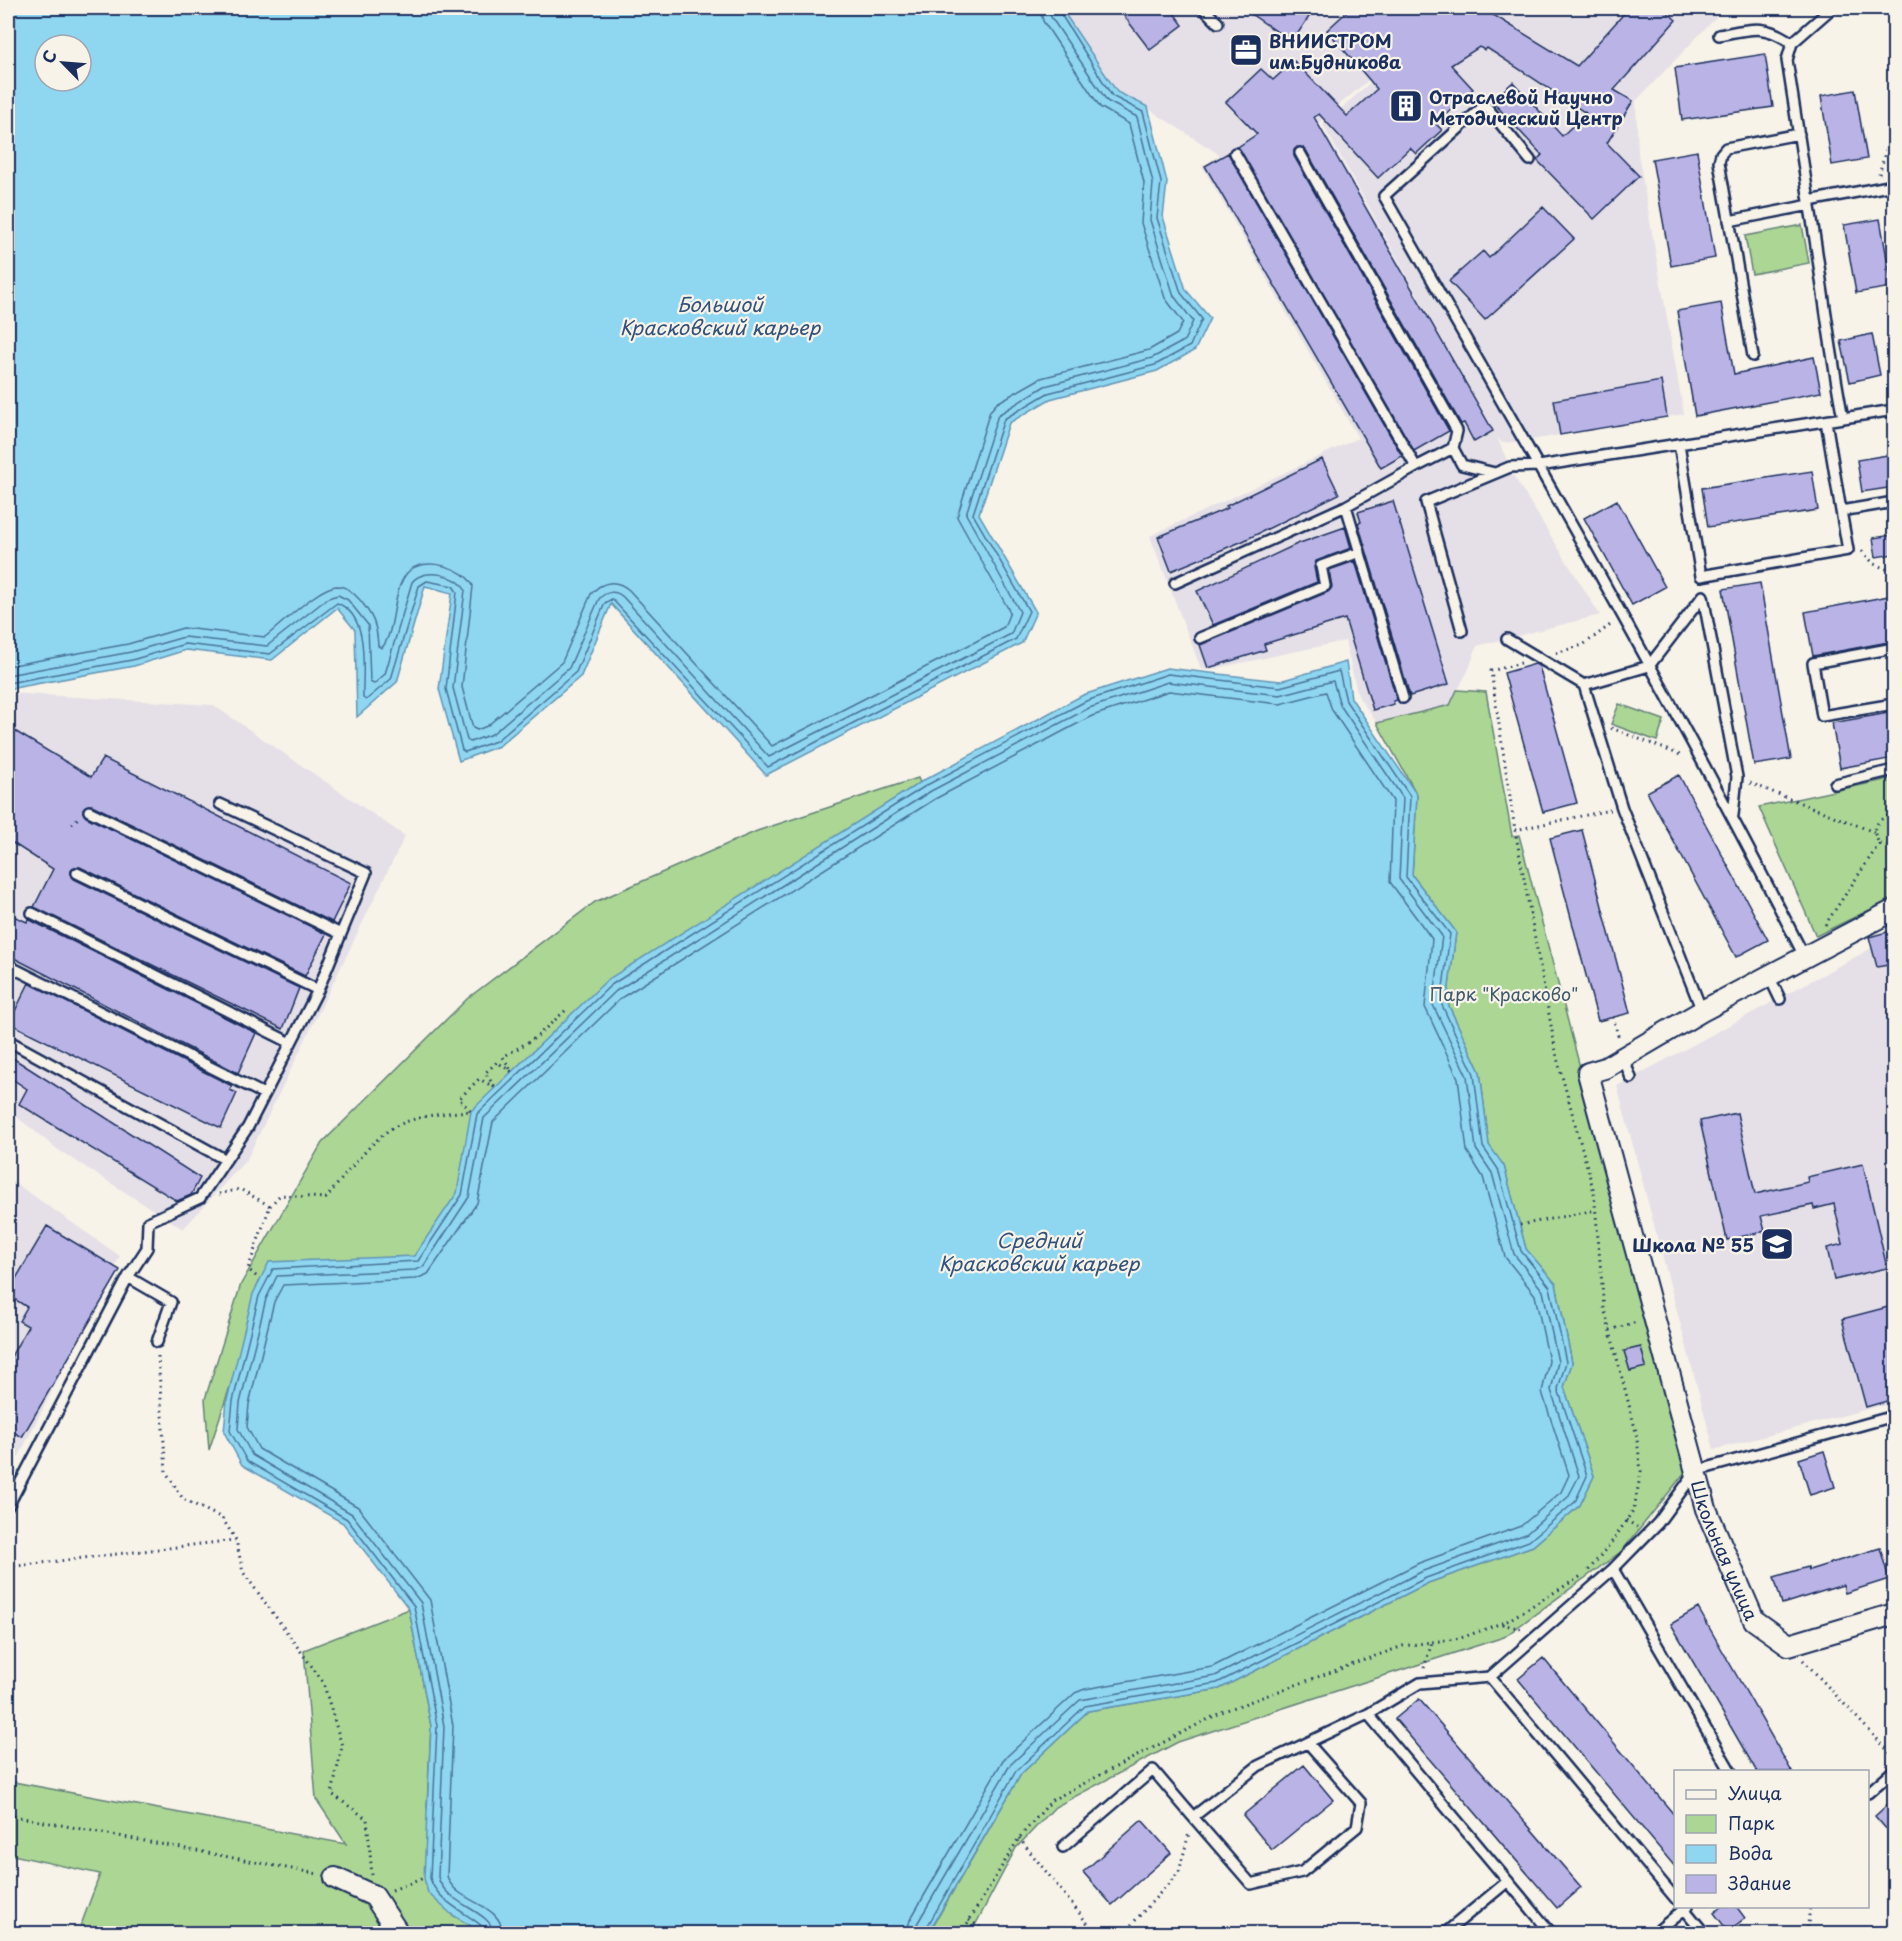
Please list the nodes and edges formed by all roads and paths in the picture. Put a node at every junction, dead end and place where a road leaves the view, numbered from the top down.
1 (1203, 8) edge
2 (1832, 8) edge
3 (1218, 23) dead end
4 (1719, 35) dead end
5 (1792, 43) junction
6 (1894, 124) edge
7 (1799, 134) junction
8 (1235, 153) dead end
9 (1300, 153) dead end
10 (1530, 160) dead end
11 (1894, 185) edge
12 (1875, 189) junction
13 (1810, 203) junction
14 (1729, 221) junction
15 (1753, 356) dead end
16 (1894, 410) edge
17 (1843, 418) junction
18 (1826, 420) junction
19 (1679, 444) junction
20 (1453, 448) junction
21 (1539, 466) junction
22 (1416, 467) junction
23 (1495, 473) junction
24 (1894, 501) edge
25 (1346, 506) junction
26 (1841, 511) junction
27 (1360, 552) junction
28 (1174, 583) dead end
29 (1621, 617) junction
30 (1462, 631) dead end
31 (1200, 638) dead end
32 (1507, 639) dead end
33 (1894, 648) edge
34 (1540, 658) junction
35 (1648, 666) junction
36 (1584, 685) junction
37 (1403, 698) dead end
38 (1894, 704) edge
39 (1894, 770) edge
40 (1835, 784) dead end
41 (220, 804) dead end
42 (1622, 808) junction
43 (89, 811) dead end
44 (1733, 815) junction
45 (1894, 818) edge
46 (1515, 830) junction
47 (1879, 844) junction
48 (1894, 847) edge
49 (77, 873) dead end
50 (1894, 910) edge
51 (32, 914) dead end
52 (1823, 928) dead end
53 (341, 934) junction
54 (1804, 956) junction
55 (11, 967) dead end
56 (1769, 976) junction
57 (318, 990) junction
58 (1780, 999) dead end
59 (566, 1010) dead end
60 (1702, 1011) junction
61 (1613, 1017) dead end
62 (9, 1041) dead end
63 (291, 1043) junction
64 (1622, 1052) junction
65 (1631, 1078) dead end
66 (264, 1094) junction
67 (226, 1160) junction
68 (200, 1197) junction
69 (270, 1206) junction
70 (1596, 1210) junction
71 (1520, 1225) dead end
72 (257, 1276) dead end
73 (128, 1277) junction
74 (1654, 1317) junction
75 (1610, 1330) junction
76 (158, 1342) joint
77 (1894, 1416) edge
78 (1696, 1471) junction
79 (8, 1506) edge
80 (236, 1540) junction
81 (8, 1567) edge
82 (1613, 1569) junction
83 (1894, 1614) edge
84 (1500, 1624) junction
85 (1539, 1634) junction
86 (1432, 1641) junction
87 (1789, 1645) junction
88 (1490, 1677) junction
89 (1419, 1683) junction
90 (1368, 1714) junction
91 (1308, 1743) junction
92 (1894, 1758) edge
93 (1730, 1770) edge
94 (1894, 1770) edge
95 (1869, 1791) edge
96 (8, 1815) edge
97 (1193, 1817) junction
98 (1018, 1838) junction
99 (1063, 1847) dead end
100 (335, 1878) joint
101 (424, 1878) dead end
102 (1508, 1881) junction
103 (374, 1896) junction
104 (1674, 1897) edge
105 (1685, 1908) edge
106 (1810, 1908) edge
107 (969, 1920) junction
108 (399, 1934) edge
109 (962, 1934) edge
110 (990, 1934) edge
111 (1096, 1934) edge
112 (1123, 1934) edge
113 (1444, 1934) edge
114 (1552, 1934) edge
115 (1654, 1934) edge
116 (1705, 1934) edge
117 (1807, 1934) edge

1 - 3 lane
2 - 5 lane
4 - 5 lane
5 - 7 lane
6 - 12 path
7 - 13 lane
7 - 14 lane
8 - 22 lane
9 - 20 lane
10 - 21 lane
11 - 12 lane
12 - 13 lane
13 - 14 lane
13 - 17 lane
14 - 15 lane
16 - 17 lane
17 - 18 lane
18 - 19 lane
18 - 26 lane
19 - 21 lane
19 - 26 lane
20 - 22 lane
20 - 23 lane
21 - 23 lane
21 - 29 lane
22 - 25 lane
23 - 30 lane
24 - 26 lane
25 - 27 lane
25 - 28 lane
27 - 31 lane
27 - 37 lane
29 - 34 path
29 - 35 lane
32 - 34 lane
33 - 38 lane
34 - 36 lane
34 - 46 path
35 - 36 lane
35 - 44 lane
35 - 44 lane
36 - 42 lane
39 - 40 lane
41 - 53 lane
42 - 46 path
42 - 60 lane
43 - 53 lane
44 - 54 lane
45 - 47 path
46 - 70 path
47 - 48 path
47 - 52 path
49 - 57 lane
50 - 54 street
51 - 63 lane
53 - 57 lane
54 - 56 street
55 - 66 lane
56 - 58 lane
56 - 60 street
57 - 63 lane
59 - 69 path
60 - 64 street
61 - 64 path
62 - 67 lane
63 - 66 lane
64 - 65 lane
64 - 74 street, Школьная улица
66 - 67 lane
67 - 68 lane
68 - 69 path
68 - 73 lane
69 - 72 path
70 - 71 path
70 - 75 path
73 - 76 lane
73 - 79 lane
74 - 75 path
74 - 78 street, Школьная улица
75 - 84 path
76 - 80 path
77 - 78 lane
78 - 82 lane
78 - 87 street, Школьная улица
80 - 81 path
80 - 103 path
82 - 85 lane
82 - 93 lane
83 - 87 street
84 - 85 path
84 - 86 path
85 - 88 lane
86 - 89 path
86 - 98 path
87 - 92 path
88 - 89 lane
88 - 104 lane
89 - 90 lane
90 - 91 lane
90 - 102 lane
91 - 97 lane
91 - 97 lane
94 - 95 lane
96 - 100 path
97 - 99 lane
97 - 112 path
98 - 107 path
98 - 111 path
100 - 103 street
101 - 103 path
102 - 113 lane
102 - 114 lane
103 - 108 street
105 - 115 lane
105 - 116 lane
106 - 117 path
107 - 109 path
107 - 110 path

